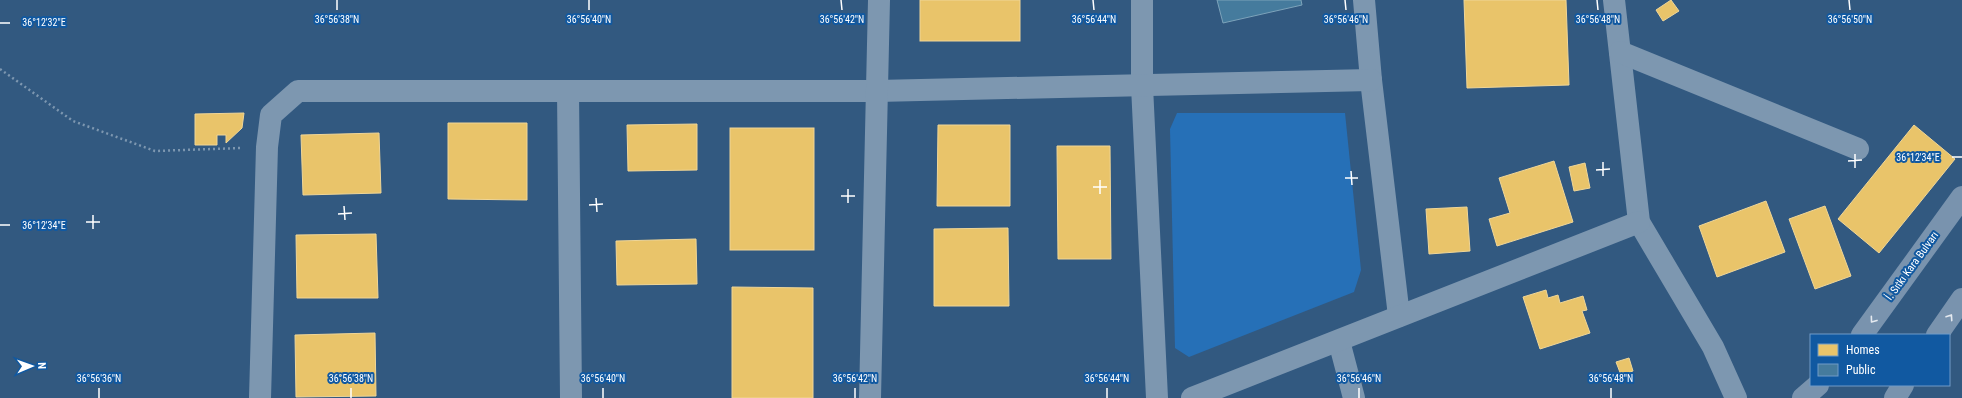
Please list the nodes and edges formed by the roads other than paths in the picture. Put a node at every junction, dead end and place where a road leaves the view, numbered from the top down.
1 (879, 0) edge
2 (1142, 0) edge
3 (1364, 0) edge
4 (1614, 0) edge
5 (1620, 52) junction
6 (1371, 80) junction
7 (1142, 86) junction
8 (568, 91) junction
9 (877, 91) junction
10 (1858, 149) dead end
11 (1962, 198) edge
12 (1639, 222) junction
13 (1962, 298) edge
14 (1399, 316) junction
15 (1863, 334) edge
16 (1938, 334) edge
17 (1340, 341) junction
18 (1817, 386) edge
19 (1902, 386) edge
20 (260, 398) edge
21 (571, 398) edge
22 (870, 398) edge
23 (1157, 398) edge
24 (1192, 398) edge
25 (1354, 398) edge
26 (1736, 398) edge
27 (1803, 398) edge
28 (1894, 398) edge

1 - 9 street
2 - 7 street
3 - 6 street
4 - 5 street
5 - 10 street
5 - 12 street
6 - 7 street
6 - 14 street
7 - 9 street
7 - 23 street
8 - 9 street
8 - 20 street
8 - 21 street
9 - 22 street
11 -> 15 main road, İ. Sıtkı Kara Bulvarı
12 - 14 street
12 - 26 street
16 -> 13 main road
14 - 17 street
17 - 24 street
17 - 25 street
18 - 27 main road
19 - 28 main road

